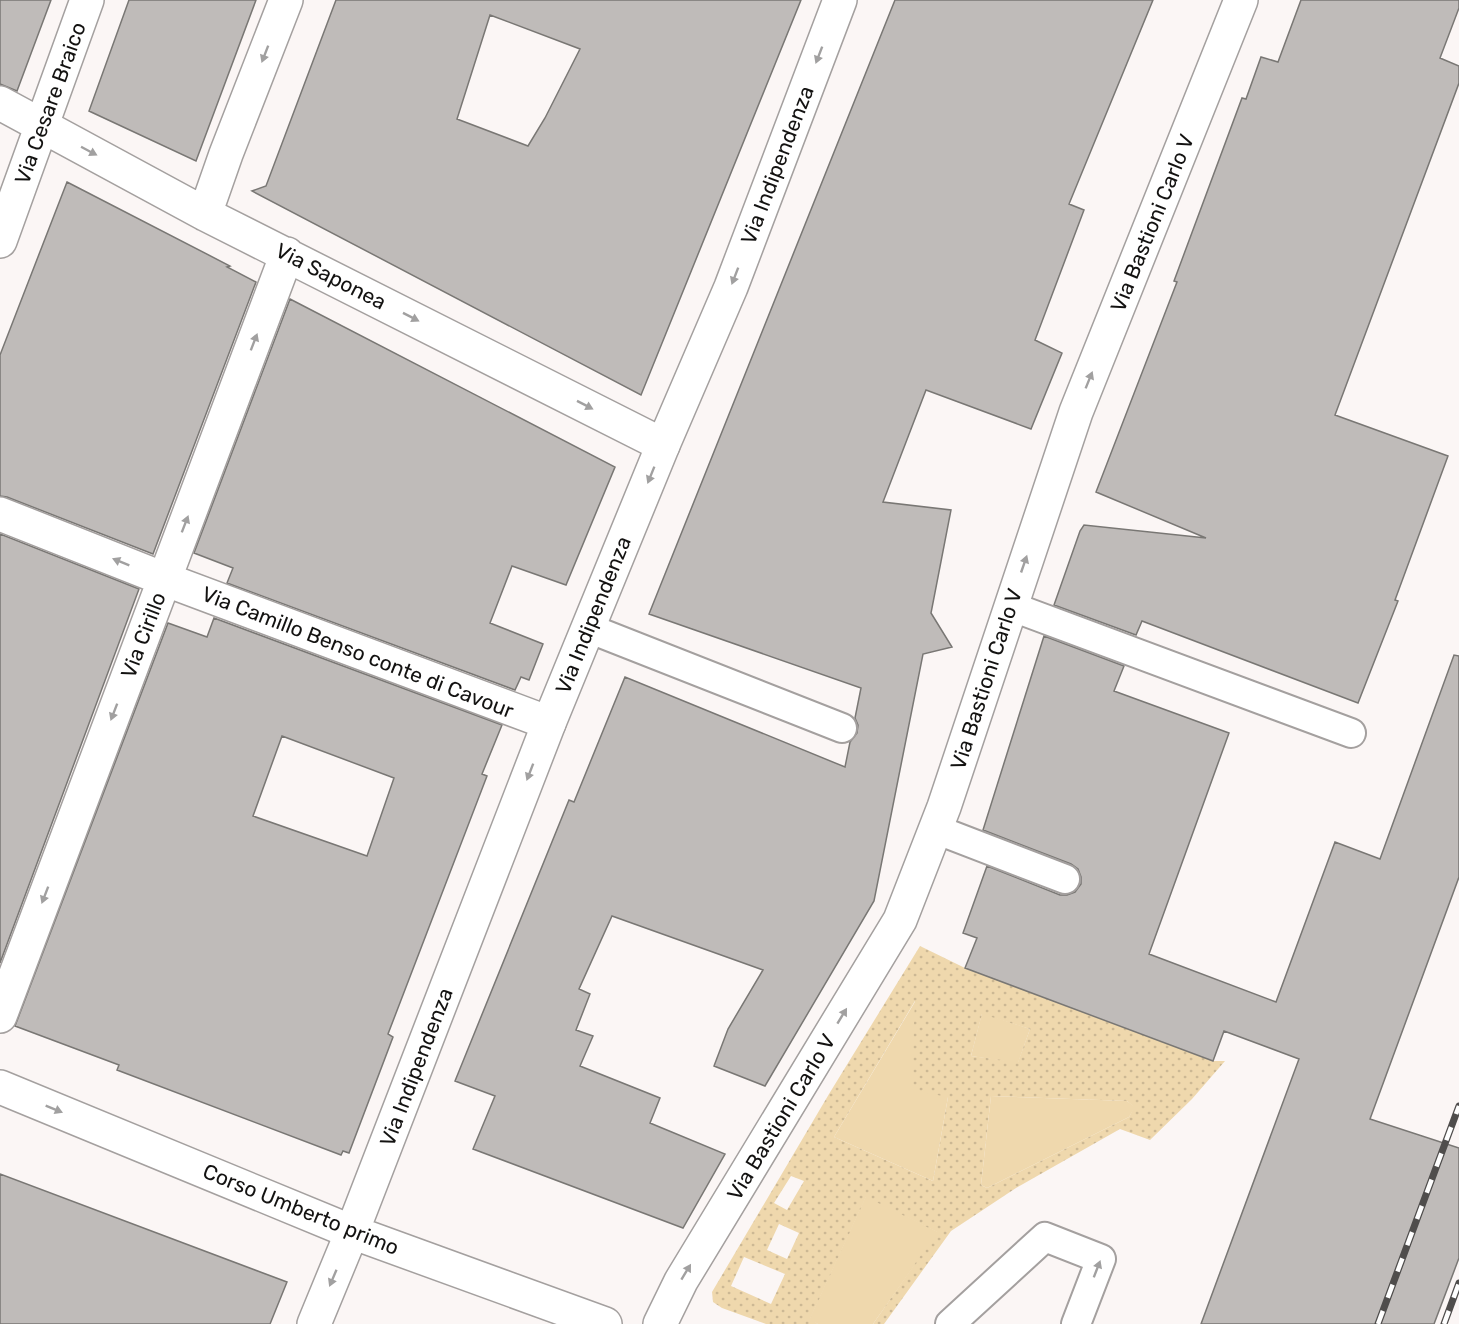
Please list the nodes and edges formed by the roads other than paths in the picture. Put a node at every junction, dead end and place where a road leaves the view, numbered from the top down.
1 (87, 0) edge
2 (286, 0) edge
3 (840, 0) edge
4 (1241, 0) edge
5 (0, 104) edge
6 (42, 127) junction
7 (205, 214) junction
8 (0, 241) edge
9 (288, 254) junction
10 (663, 445) junction
11 (0, 514) edge
12 (164, 579) junction
13 (1010, 606) junction
14 (588, 628) junction
15 (549, 723) junction
16 (842, 728) dead end
17 (1351, 733) dead end
18 (934, 830) junction
19 (1065, 879) dead end
20 (0, 1016) edge
21 (0, 1087) edge
22 (352, 1232) junction
23 (314, 1324) edge
24 (604, 1324) edge
25 (660, 1324) edge
26 (950, 1324) edge
27 (1076, 1324) edge

1 - 6 street, Via Cesare Braico
2 -> 7 street
3 -> 10 street, Via Indipendenza
13 -> 4 street, Via Bastioni Carlo V
5 - 6 street, Via Saponea
6 -> 7 street, Via Saponea
6 - 8 street, Via Cesare Braico
7 - 9 street, Via Saponea
9 -> 10 street, Via Saponea
12 -> 9 street, Via Cirillo
10 -> 14 street, Via Indipendenza
12 -> 11 street, Via Camillo Benso conte di Cavour
12 - 15 street, Via Camillo Benso conte di Cavour
12 -> 20 street, Via Cirillo
13 - 17 lane
13 - 18 street, Via Bastioni Carlo V
14 - 15 street, Via Indipendenza
14 - 16 lane
15 -> 22 street, Via Indipendenza
18 - 19 lane
25 -> 18 street, Via Bastioni Carlo V
21 -> 22 street, Corso Umberto primo
22 -> 23 street, Via Indipendenza
22 - 24 street, Corso Umberto primo
27 -> 26 lane

